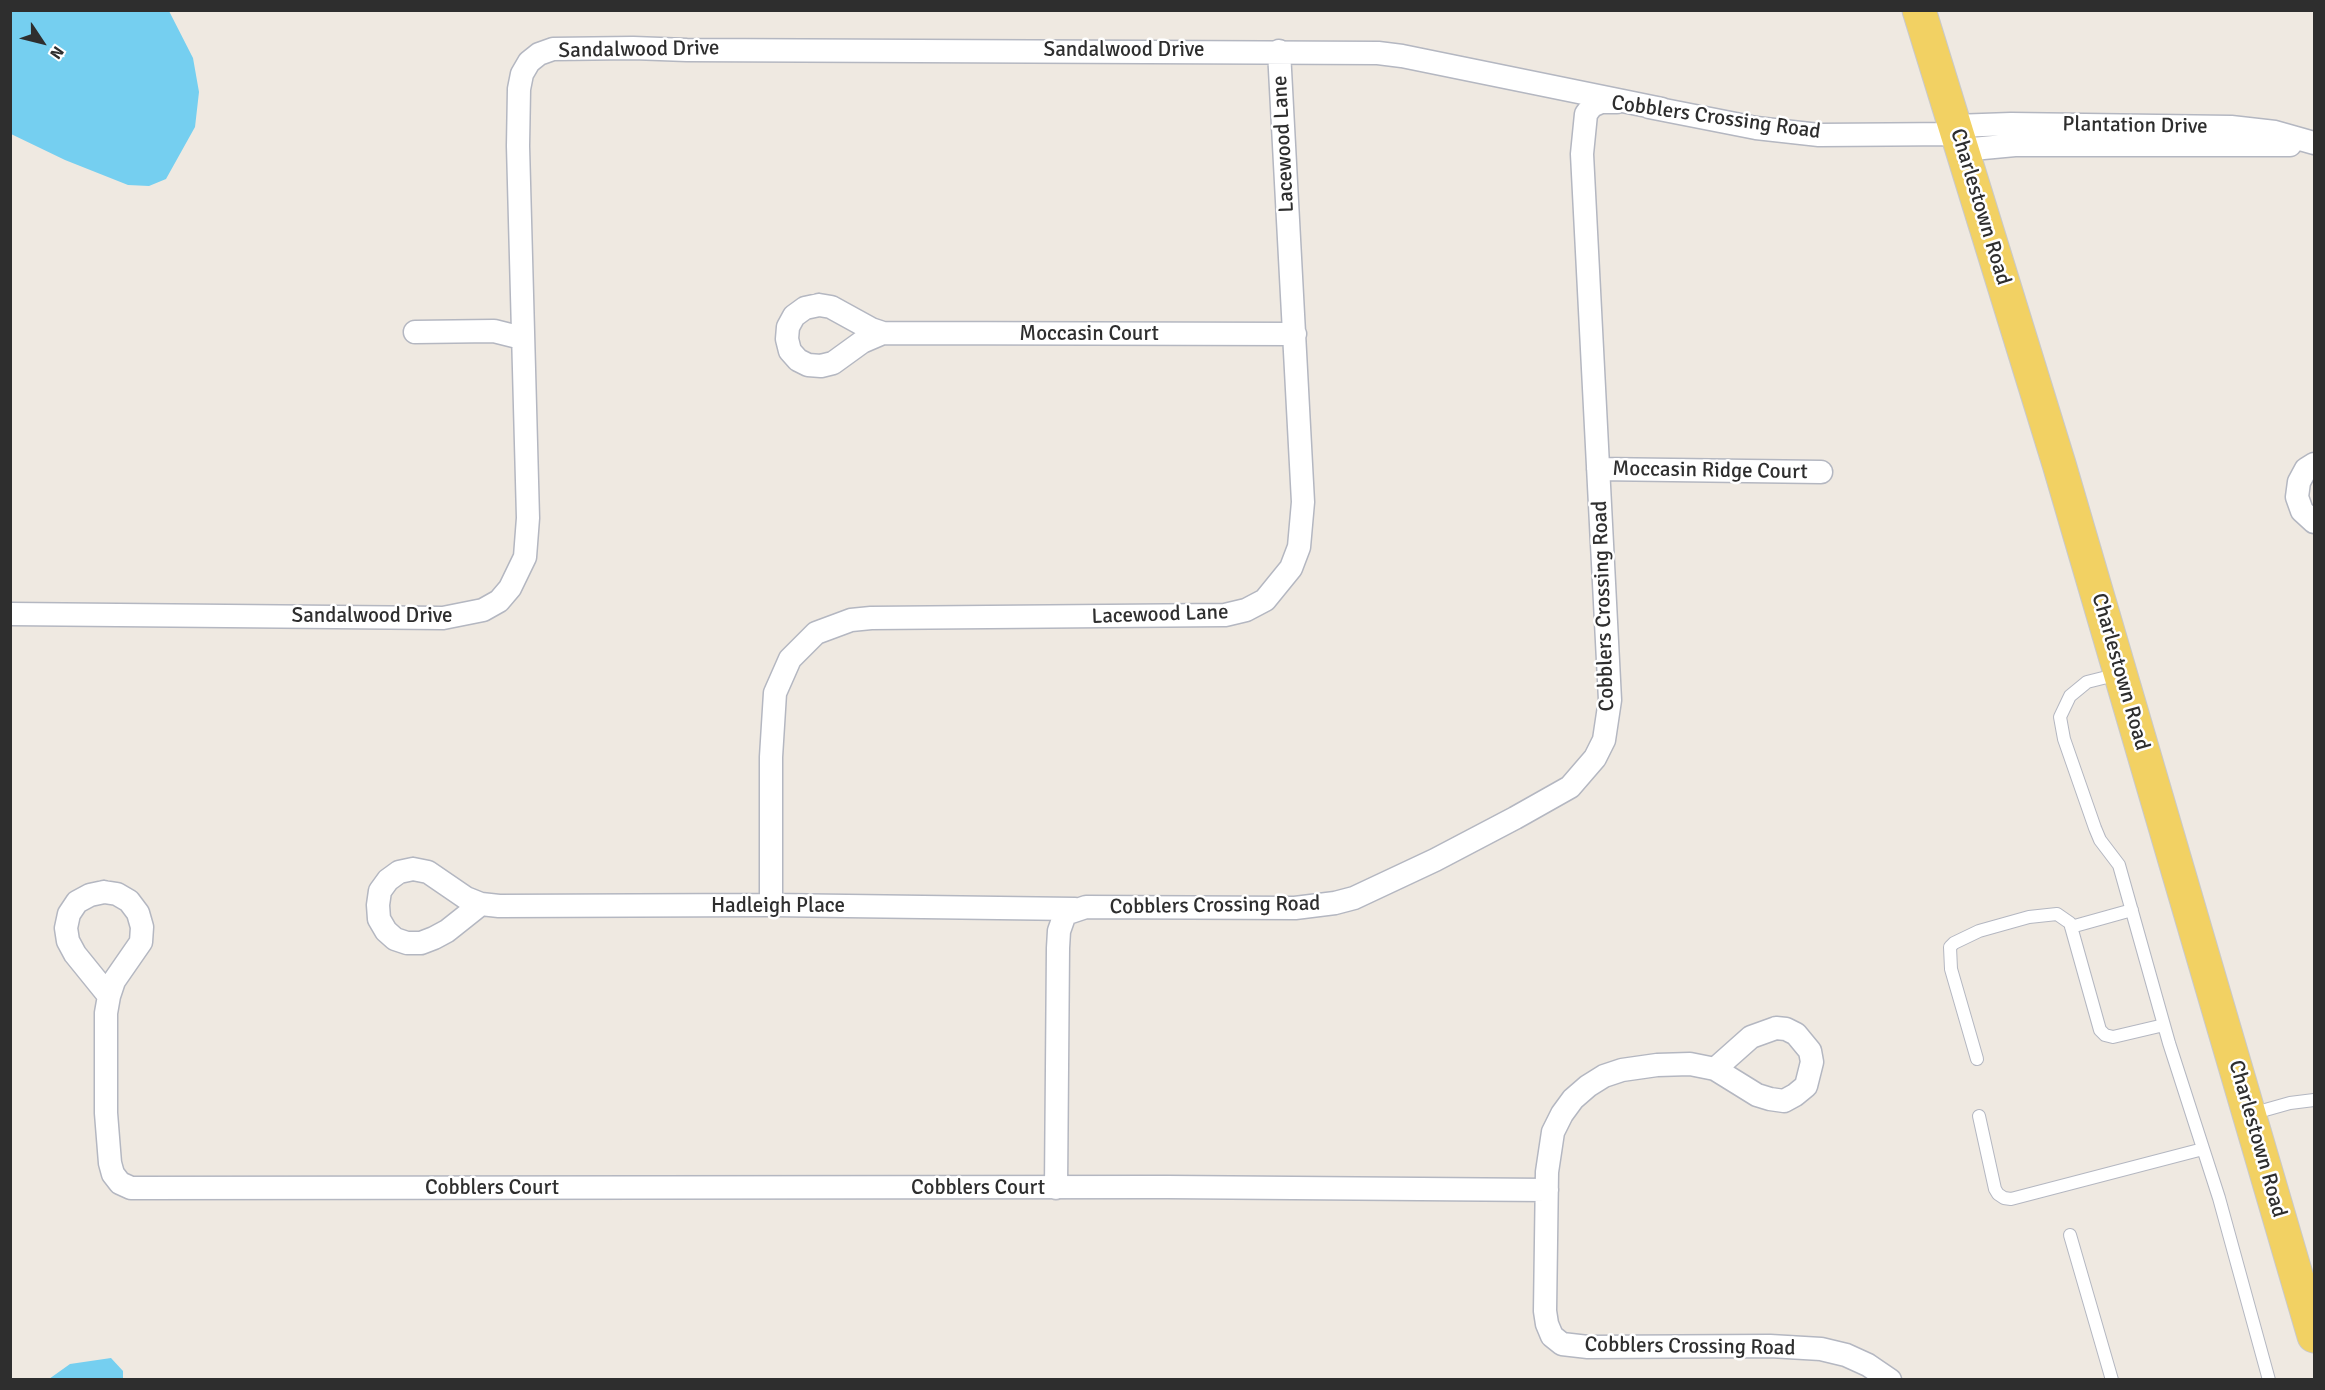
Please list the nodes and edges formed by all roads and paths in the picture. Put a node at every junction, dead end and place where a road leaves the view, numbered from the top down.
1 (1919, 10) edge
2 (1279, 51) junction
3 (1662, 109) junction
4 (1958, 137) junction
5 (2314, 144) edge
6 (415, 332) dead end
7 (883, 333) dead end
8 (1295, 334) junction
9 (522, 338) junction
10 (2314, 464) edge
11 (1598, 469) junction
12 (1821, 472) dead end
13 (2314, 522) edge
14 (10, 614) edge
15 (2121, 674) junction
16 (481, 904) dead end
17 (771, 906) junction
18 (1075, 909) junction
19 (2132, 910) junction
20 (2071, 927) junction
21 (109, 996) dead end
22 (2164, 1025) junction
23 (1977, 1059) dead end
24 (1715, 1069) dead end
25 (2314, 1100) edge
26 (2250, 1114) junction
27 (1978, 1116) dead end
28 (2203, 1149) junction
29 (1056, 1188) junction
30 (1547, 1190) junction
31 (2070, 1234) dead end
32 (2314, 1336) edge
33 (1890, 1380) edge
34 (2112, 1380) edge
35 (2269, 1380) edge

1 - 4 main road, Charlestown Road
2 - 3 street, Sandalwood Drive
2 - 8 street, Lacewood Lane
2 - 9 street, Sandalwood Drive
3 - 4 street, Cobblers Crossing Road
3 - 11 street, Cobblers Crossing Road
4 - 5 street, Plantation Drive
4 - 15 main road, Charlestown Road
6 - 9 street
7 - 8 street, Moccasin Court
8 - 17 street, Lacewood Lane
9 - 14 street, Sandalwood Drive
10 - 13 street
11 - 12 street, Moccasin Ridge Court
11 - 18 street, Cobblers Crossing Road
15 - 19 lane
15 - 26 main road, Charlestown Road
16 - 17 street, Hadleigh Place
17 - 18 street, Hadleigh Place
18 - 29 street
19 - 20 lane
19 - 22 lane
20 - 22 lane
20 - 23 lane
21 - 29 street, Cobblers Court
22 - 28 lane
24 - 30 street
25 - 26 lane
26 - 32 main road, Charlestown Road
27 - 28 lane
28 - 35 lane
29 - 30 street
30 - 33 street, Cobblers Crossing Road
31 - 34 lane

